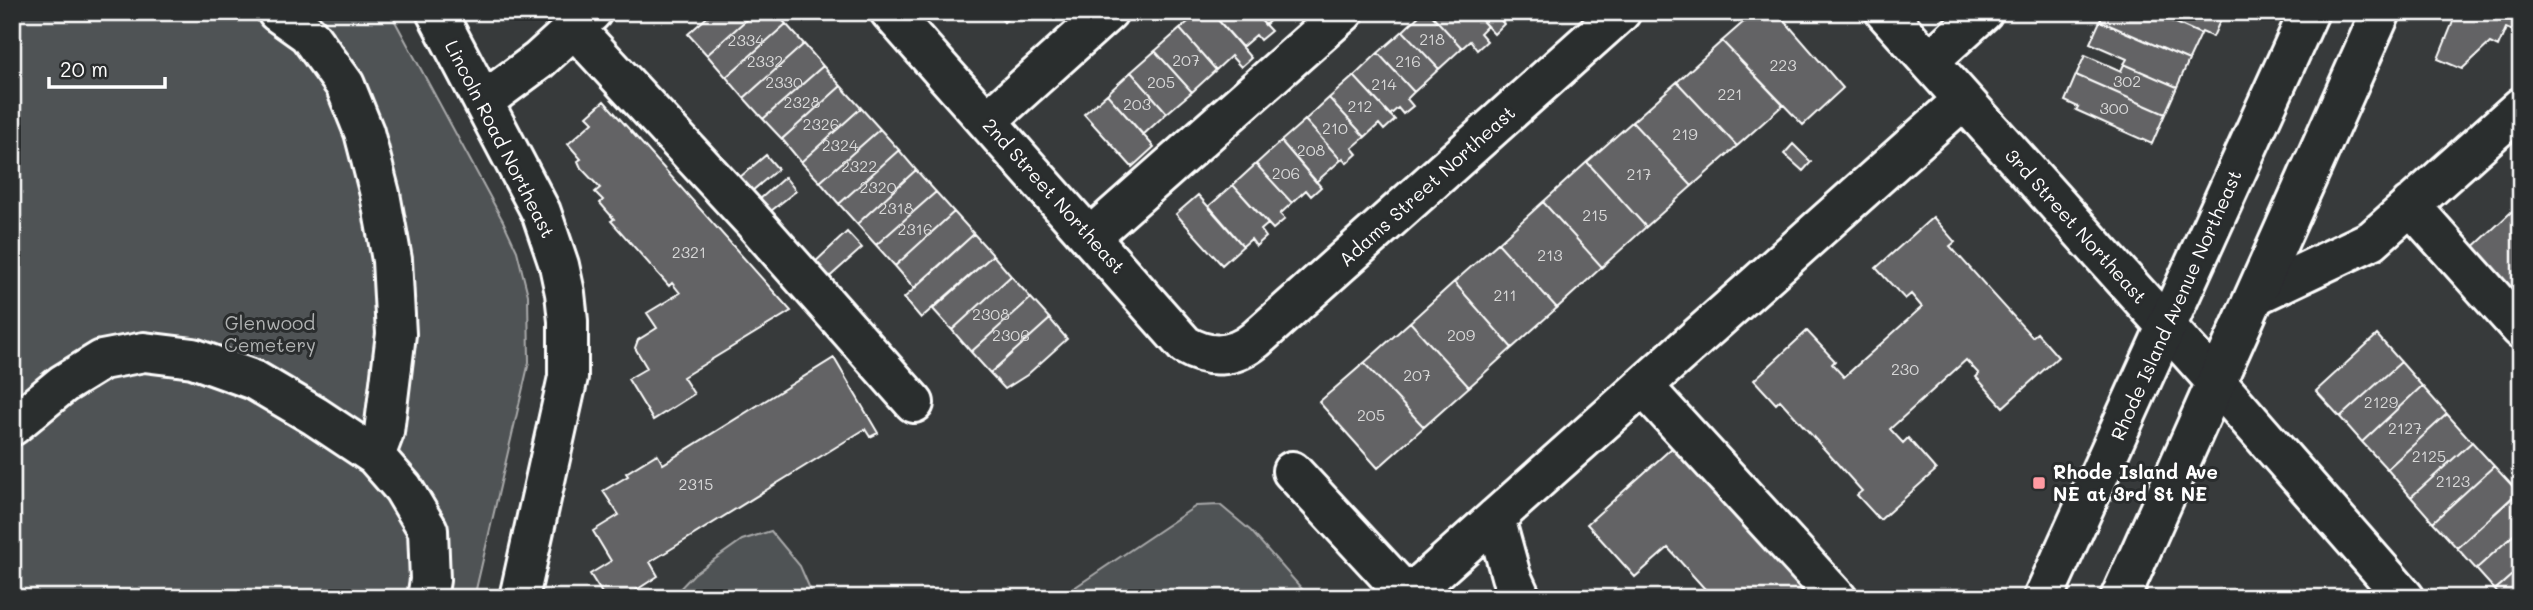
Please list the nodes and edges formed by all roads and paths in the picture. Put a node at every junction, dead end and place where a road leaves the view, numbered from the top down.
1 (277, 12) edge
2 (436, 12) edge
3 (890, 12) edge
4 (1108, 12) edge
5 (1344, 12) edge
6 (1620, 12) edge
7 (1885, 12) edge
8 (1983, 12) edge
9 (2309, 12) edge
10 (2381, 12) edge
11 (583, 20) edge
12 (1928, 61) junction
13 (484, 100) junction
14 (1963, 100) junction
15 (2521, 107) edge
16 (987, 121) junction
17 (2410, 205) junction
18 (1090, 237) junction
19 (2256, 295) junction
20 (2167, 327) junction
21 (2521, 329) edge
22 (1231, 354) joint
23 (2217, 383) junction
24 (1643, 386) junction
25 (914, 403) dead end
26 (12, 426) edge
27 (375, 456) junction
28 (1292, 471) dead end
29 (1495, 518) junction
30 (1507, 590) edge
31 (426, 598) edge
32 (519, 598) edge
33 (1837, 598) edge
34 (2043, 598) edge
35 (2120, 598) edge
36 (2404, 598) edge

1 - 27 street
2 - 13 street, Lincoln Road Northeast
3 - 16 street, 2nd Street Northeast
4 - 16 street
5 - 18 street
6 - 22 street, Adams Street Northeast
7 - 12 street, 3rd Street Northeast
8 - 12 street
9 - 20 street, Rhode Island Avenue Northeast
10 - 19 street
11 - 13 street
11 - 25 street
12 - 14 street, 3rd Street Northeast
13 - 32 street, Lincoln Road Northeast
14 - 20 street, 3rd Street Northeast
14 - 24 street
15 - 17 street
16 - 18 street, 2nd Street Northeast
17 - 19 street
17 - 21 street
18 - 22 street, 2nd Street Northeast
19 - 23 street
20 - 23 street, 3rd Street Northeast
20 - 34 street, Rhode Island Avenue Northeast
23 - 35 street
23 - 36 street, 3rd Street Northeast
24 - 29 street
24 - 33 street
26 - 27 street
27 - 31 street
28 - 29 street
29 - 30 street

